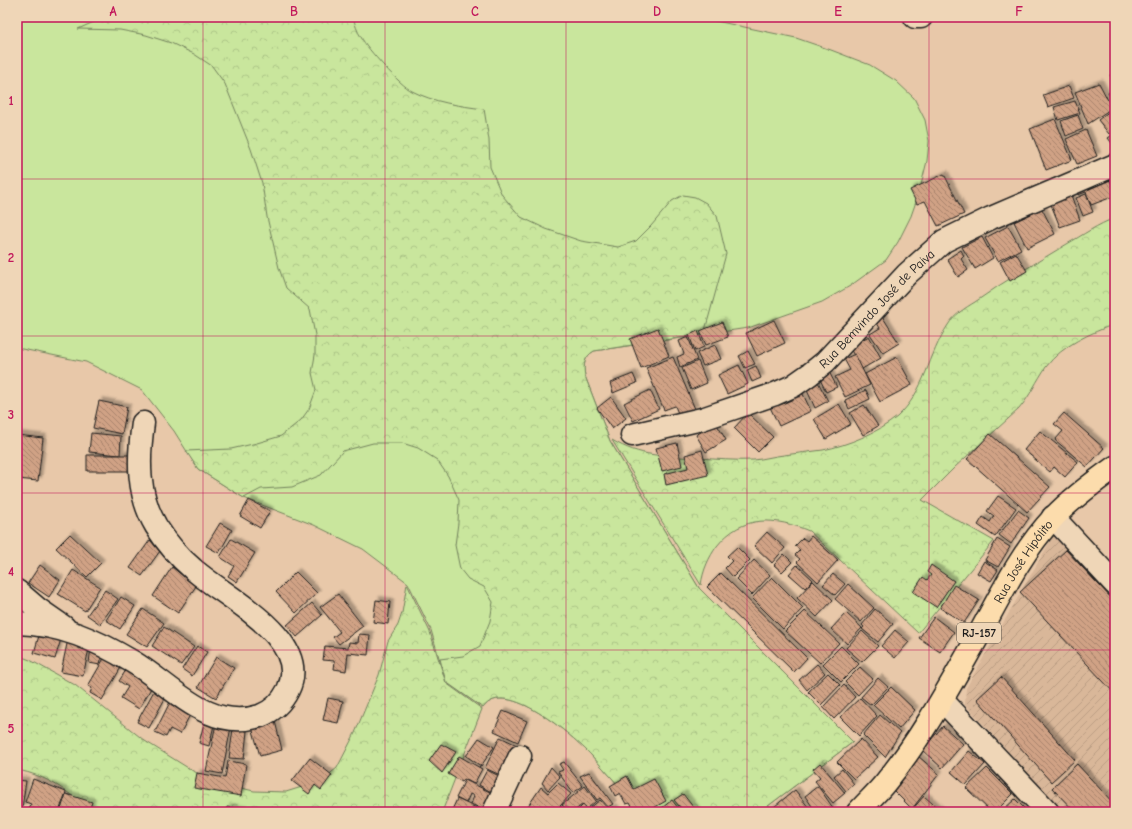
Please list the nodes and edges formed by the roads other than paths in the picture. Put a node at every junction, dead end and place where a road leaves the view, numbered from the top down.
1 (915, 17) edge
2 (921, 17) edge
3 (1115, 165) edge
4 (143, 424) dead end
5 (632, 435) dead end
6 (1115, 467) edge
7 (1053, 517) junction
8 (1115, 584) edge
9 (17, 591) edge
10 (17, 623) edge
11 (70, 631) junction
12 (942, 700) junction
13 (520, 756) dead end
14 (494, 812) edge
15 (858, 812) edge
16 (1048, 812) edge

1 - 2 street
3 - 5 street, Rua Bemvindo José de Paiva
4 - 11 street
6 - 7 main road, Rua José Hipólito / RJ-157
7 - 8 street
7 - 12 main road, Rua José Hipólito / RJ-157
9 - 11 street
10 - 11 street
12 - 15 main road, Rua José Hipólito / RJ-157
12 - 16 street
13 - 14 street

